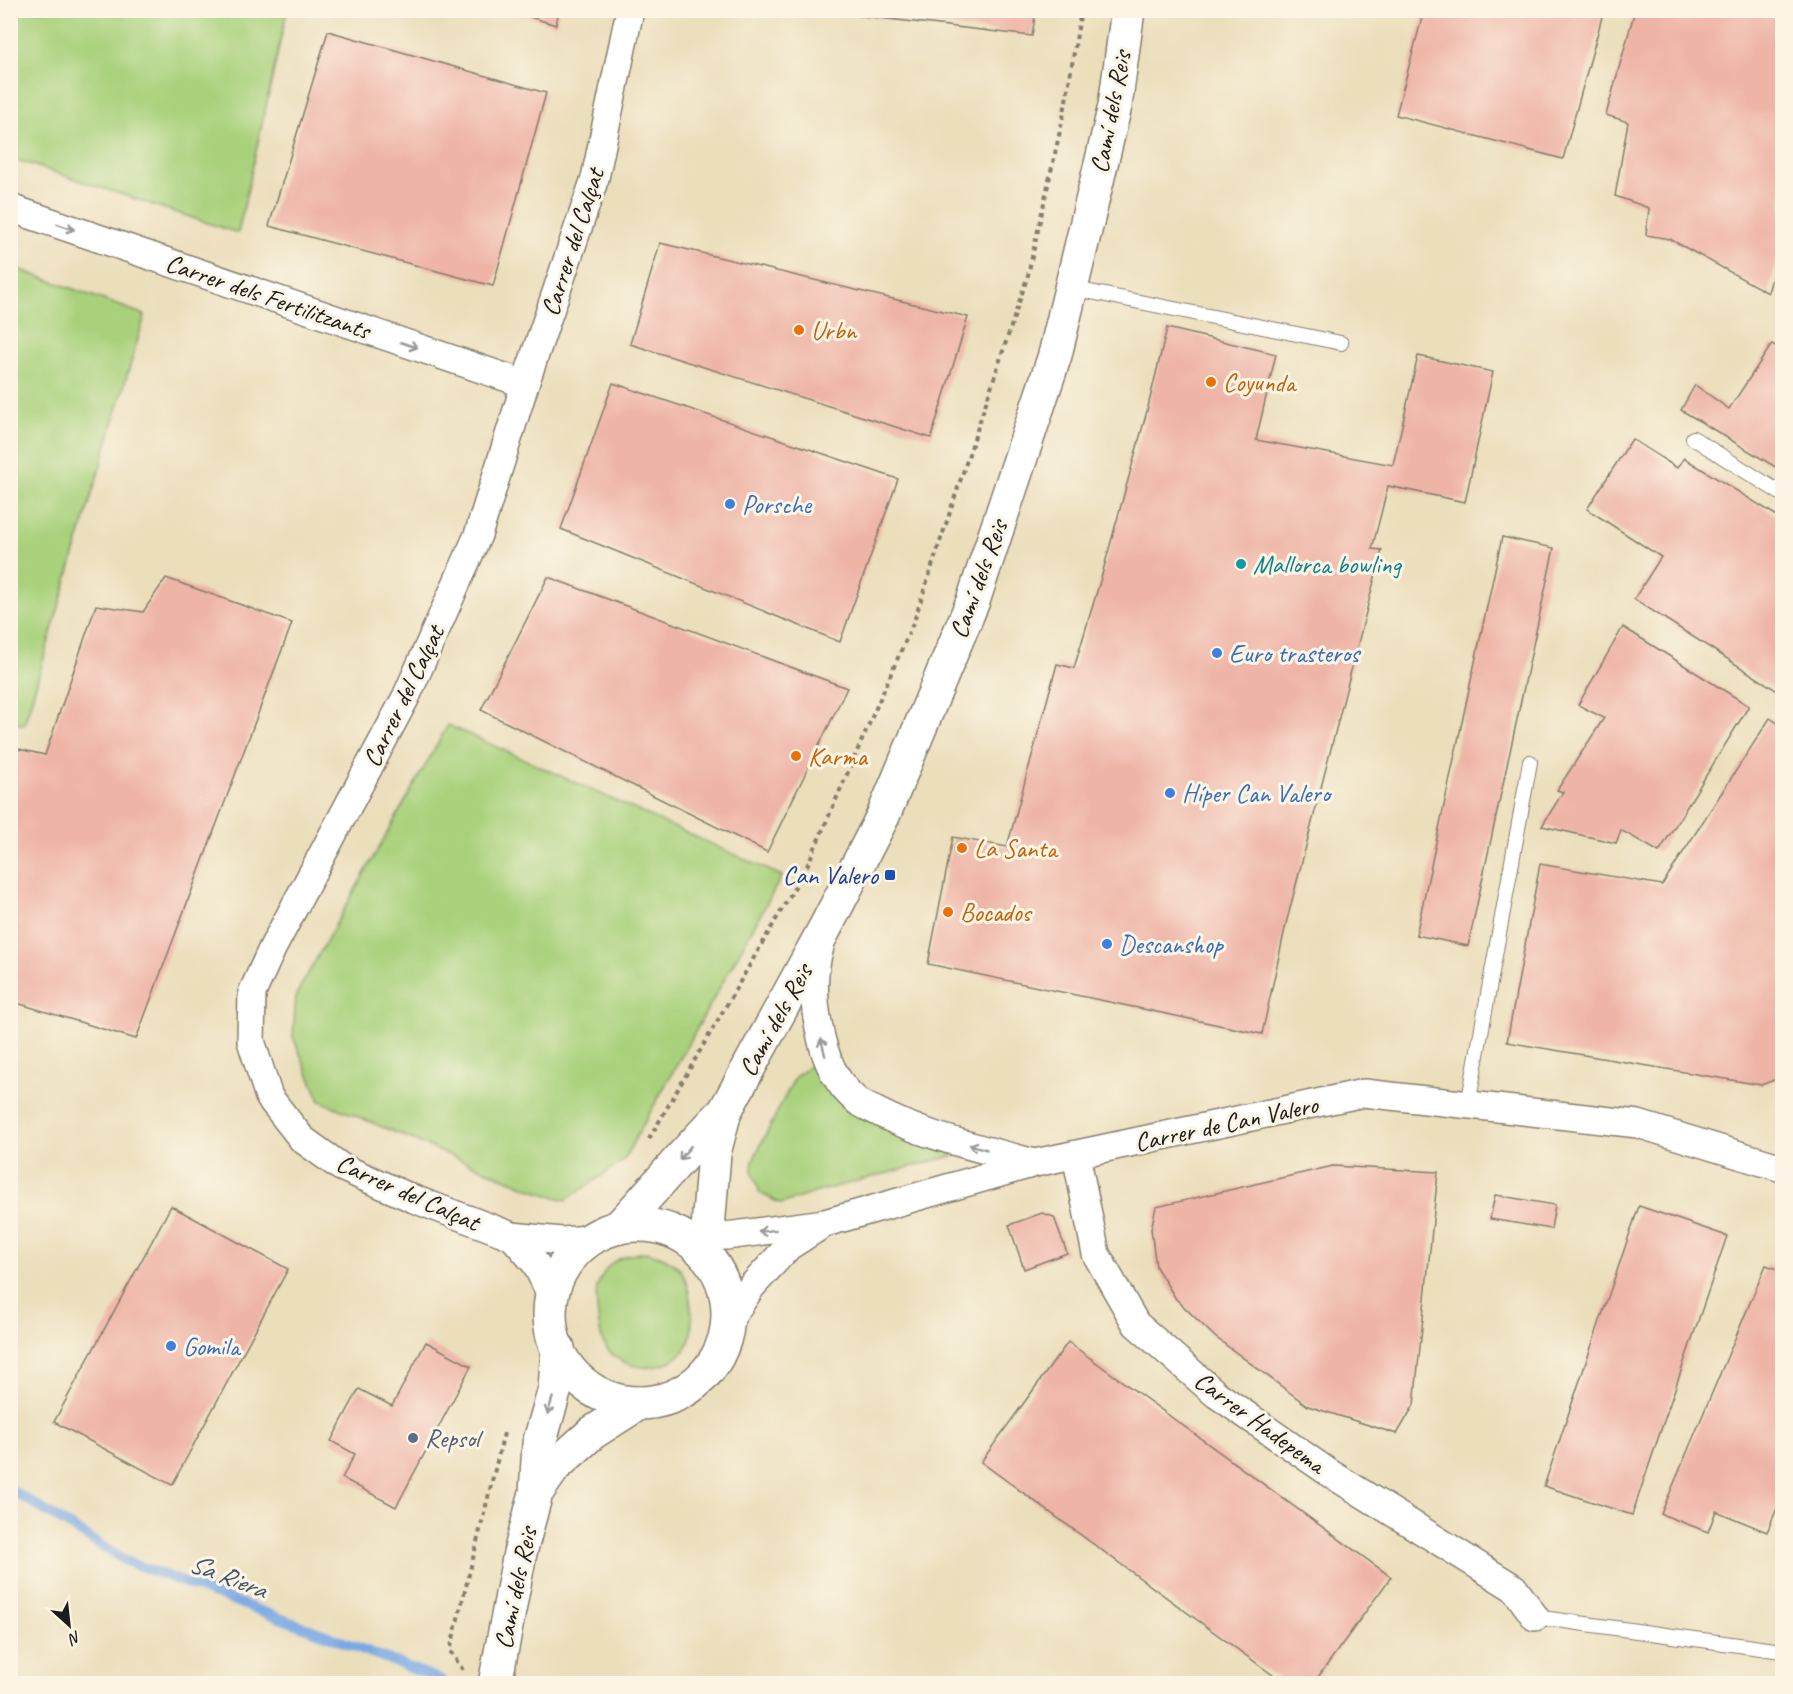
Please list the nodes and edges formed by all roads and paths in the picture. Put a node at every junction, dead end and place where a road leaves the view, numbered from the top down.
1 (630, 10) edge
2 (1081, 10) edge
3 (1128, 10) edge
4 (10, 208) edge
5 (1071, 288) junction
6 (1341, 343) dead end
7 (525, 384) junction
8 (1693, 438) dead end
9 (1782, 494) edge
10 (1530, 762) dead end
11 (824, 930) junction
12 (1468, 1105) junction
13 (725, 1111) junction
14 (644, 1148) dead end
15 (1076, 1155) junction
16 (1035, 1163) junction
17 (1782, 1168) edge
18 (825, 1223) junction
19 (605, 1233) junction
20 (512, 1236) junction
21 (699, 1242) junction
22 (552, 1297) junction
23 (728, 1322) junction
24 (558, 1348) junction
25 (639, 1403) junction
26 (505, 1432) dead end
27 (536, 1493) junction
28 (1535, 1617) joint
29 (1782, 1651) edge
30 (481, 1680) edge

1 - 7 street, Carrer del Calçat
2 - 14 path
3 - 5 street, Camí dels Reis
4 -> 7 street, Carrer dels Fertilitzants
5 - 6 lane
5 - 11 street, Camí dels Reis
7 - 20 street, Carrer del Calçat
8 - 9 lane
10 - 12 lane
11 - 13 street, Camí dels Reis
16 -> 11 street, Carrer de Can Valero
12 - 15 street, Carrer de Can Valero
12 - 17 street, Carrer de Can Valero
13 -> 19 street
13 - 21 street
15 - 16 street, Carrer de Can Valero
15 - 28 street, Carrer Hadepema
16 - 18 street
18 -> 21 street
18 - 23 street
19 - 20 street
19 - 21 street
19 - 22 street
20 - 22 street
21 - 23 street
22 - 24 street
23 - 25 street
24 - 25 street
24 -> 27 street
25 - 27 street
26 - 30 path
27 - 30 street, Camí dels Reis
28 - 29 lane

